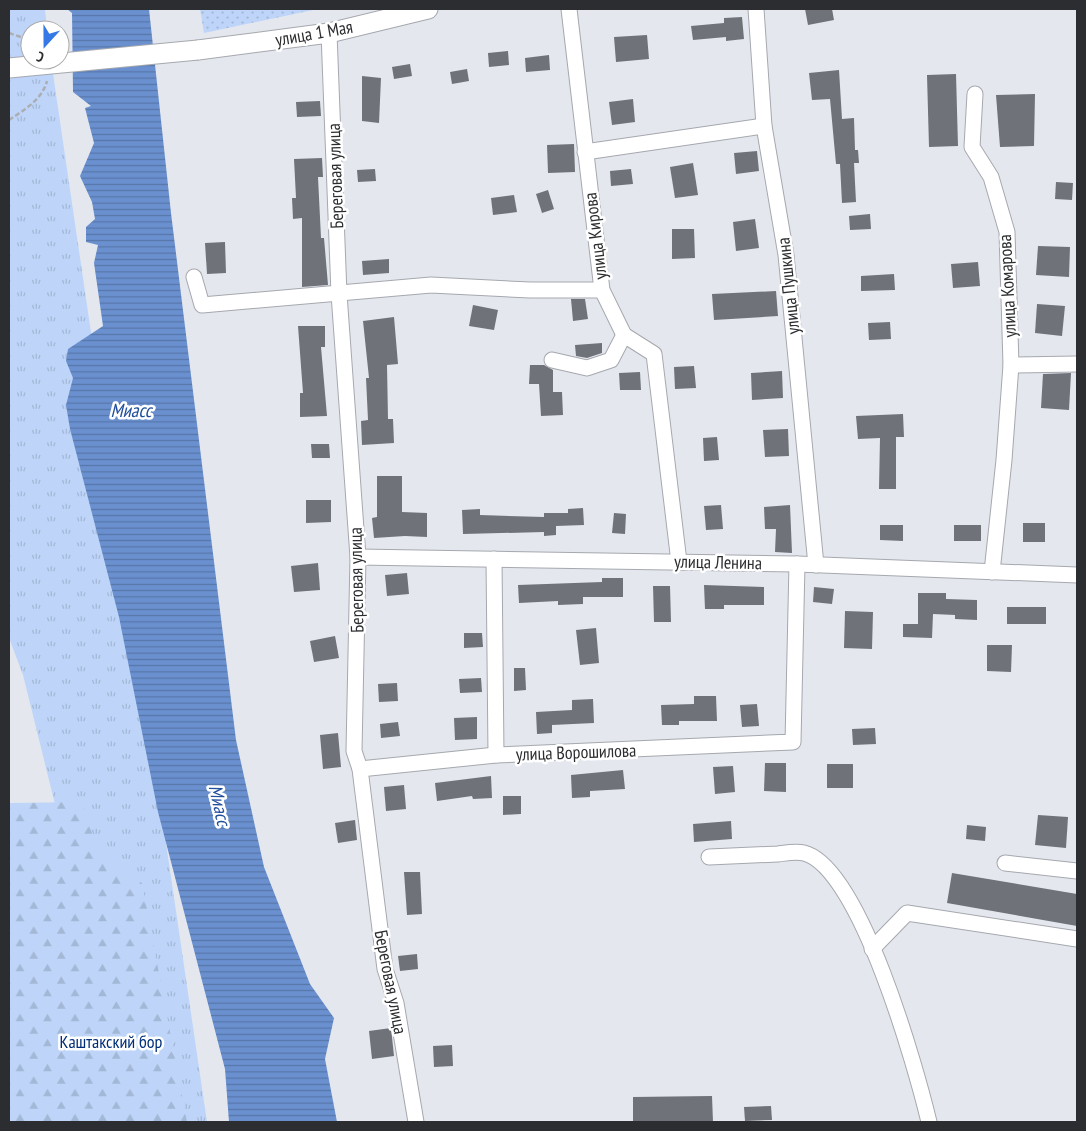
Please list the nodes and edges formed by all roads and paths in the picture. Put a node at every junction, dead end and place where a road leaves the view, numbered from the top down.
1 (428, 9) edge
2 (569, 9) edge
3 (756, 9) edge
4 (330, 33) junction
5 (9, 68) edge
6 (47, 74) dead end
7 (975, 94) dead end
8 (9, 120) edge
9 (764, 126) junction
10 (585, 152) junction
11 (194, 277) dead end
12 (602, 290) junction
13 (339, 294) junction
14 (624, 334) junction
15 (552, 360) dead end
16 (1077, 364) edge
17 (1011, 365) junction
18 (358, 557) junction
19 (494, 559) junction
20 (679, 562) junction
21 (797, 564) junction
22 (816, 565) junction
23 (992, 572) junction
24 (1077, 575) edge
25 (496, 755) junction
26 (360, 769) junction
27 (709, 857) dead end
28 (1004, 863) dead end
29 (1077, 871) edge
30 (1077, 939) edge
31 (872, 949) junction
32 (416, 1122) edge
33 (928, 1122) edge

1 - 4 main road, улица 1 Мая
2 - 10 street, улица Кирова
3 - 9 street, улица Пушкина
4 - 5 main road, улица 1 Мая, bridge
4 - 13 street, Береговая улица
6 - 8 path
7 - 17 street, улица Комарова
9 - 10 street
9 - 22 street, улица Пушкина
10 - 12 street, улица Кирова
11 - 13 street
12 - 13 street
12 - 14 street, улица Кирова
13 - 18 street, Береговая улица
14 - 15 street
14 - 20 street, улица Кирова
16 - 17 street
17 - 23 street, улица Комарова
18 - 19 street, улица Ленина
18 - 26 street, Береговая улица
19 - 20 street, улица Ленина
19 - 25 street
20 - 21 street, улица Ленина
21 - 22 street, улица Ленина
21 - 25 street, улица Ворошилова
22 - 23 street, улица Ленина
23 - 24 street, улица Ленина
25 - 26 street, улица Ворошилова
26 - 32 street, Береговая улица
27 - 31 street
28 - 29 street
30 - 31 street
31 - 33 street

